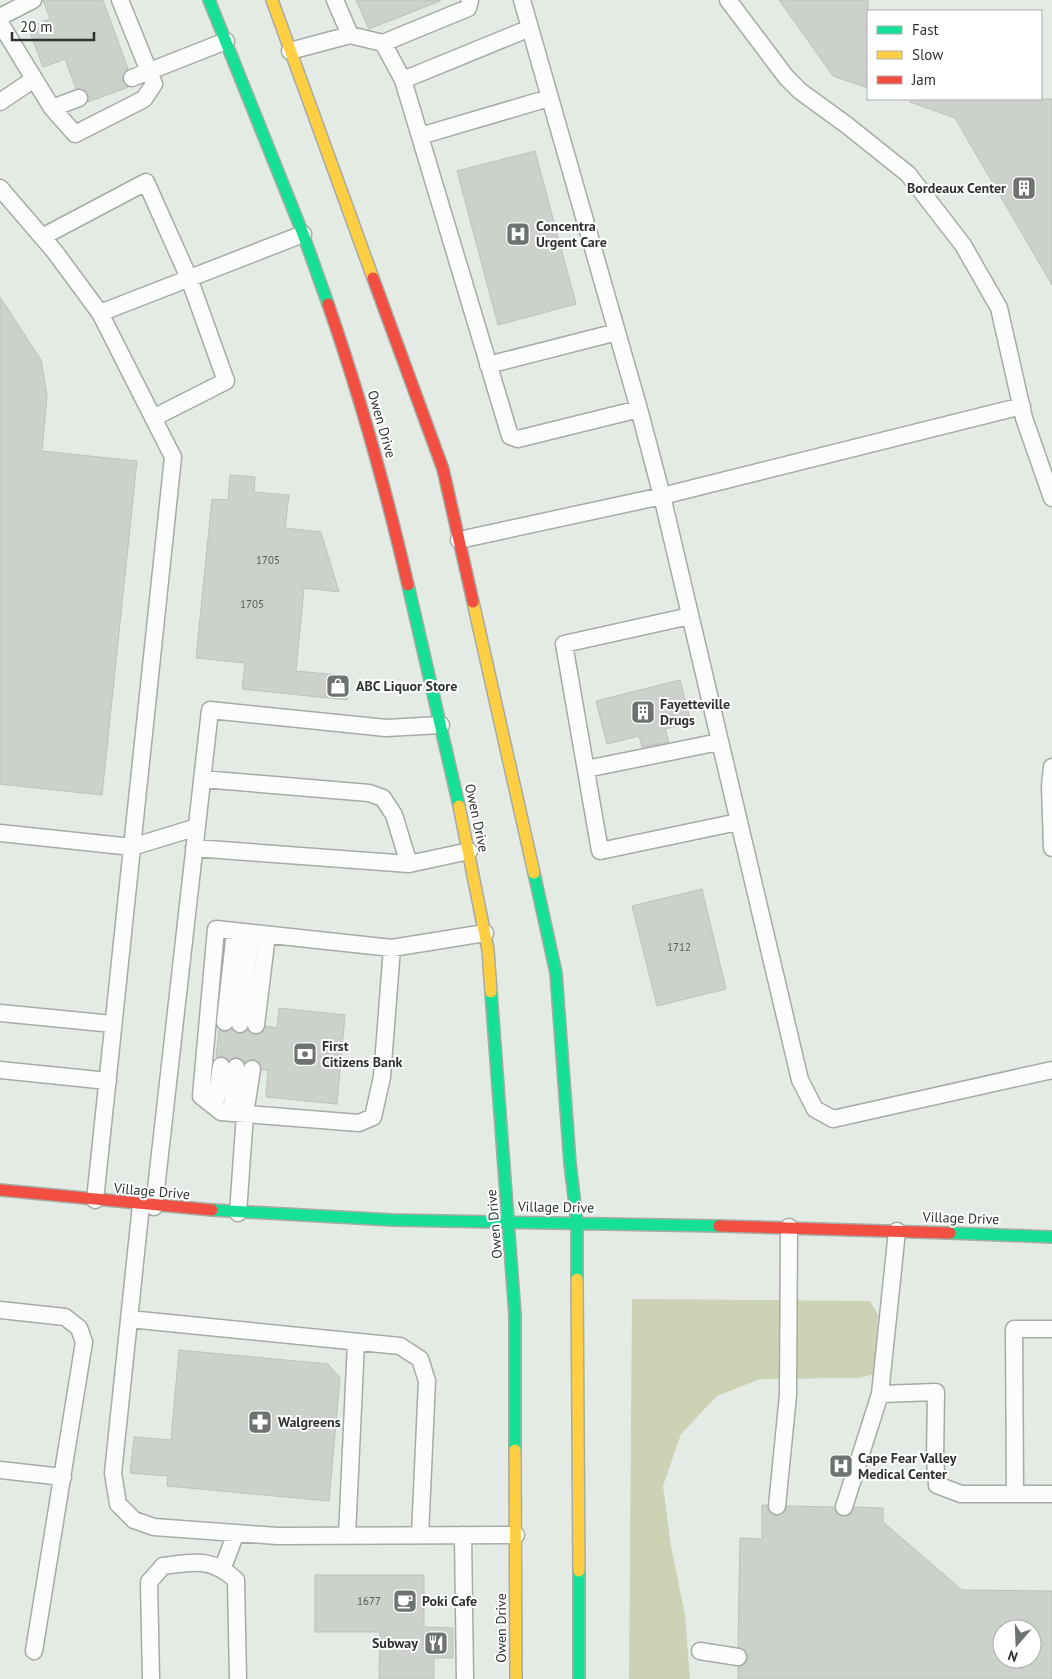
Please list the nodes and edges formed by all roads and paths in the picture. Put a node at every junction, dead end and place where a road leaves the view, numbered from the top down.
1 (33, 0) edge
2 (120, 0) edge
3 (209, 0) edge
4 (272, 0) edge
5 (335, 0) edge
6 (470, 0) edge
7 (522, 0) edge
8 (728, 0) edge
9 (0, 17) edge
10 (0, 23) edge
11 (530, 28) junction
12 (350, 35) junction
13 (226, 41) junction
14 (383, 43) junction
15 (290, 51) junction
16 (149, 70) junction
17 (132, 78) dead end
18 (34, 79) junction
19 (403, 80) junction
20 (79, 98) dead end
21 (550, 98) junction
22 (0, 102) edge
23 (52, 108) junction
24 (420, 136) junction
25 (0, 188) edge
26 (303, 234) junction
27 (42, 237) junction
28 (189, 278) junction
29 (100, 313) junction
30 (617, 332) junction
31 (488, 365) junction
32 (1022, 406) junction
33 (639, 409) junction
34 (153, 418) junction
35 (662, 496) junction
36 (1052, 498) edge
37 (459, 540) junction
38 (690, 616) junction
39 (441, 724) junction
40 (719, 742) junction
41 (1052, 766) edge
42 (586, 769) junction
43 (202, 779) junction
44 (738, 822) junction
45 (196, 827) junction
46 (0, 833) edge
47 (132, 847) junction
48 (194, 848) junction
49 (1052, 848) edge
50 (469, 851) junction
51 (409, 864) junction
52 (251, 933) junction
53 (485, 933) junction
54 (392, 948) junction
55 (0, 1013) edge
56 (233, 1023) dead end
57 (113, 1024) junction
58 (256, 1025) dead end
59 (236, 1067) dead end
60 (0, 1070) edge
61 (1052, 1070) edge
62 (108, 1080) junction
63 (230, 1111) junction
64 (0, 1190) edge
65 (95, 1200) junction
66 (148, 1206) junction
67 (238, 1213) junction
68 (510, 1221) junction
69 (577, 1222) junction
70 (789, 1227) junction
71 (897, 1231) junction
72 (1052, 1237) edge
73 (0, 1310) edge
74 (129, 1319) junction
75 (1052, 1329) edge
76 (356, 1342) junction
77 (880, 1394) junction
78 (0, 1470) edge
79 (63, 1477) junction
80 (1015, 1494) junction
81 (1052, 1494) edge
82 (777, 1506) dead end
83 (844, 1507) dead end
84 (236, 1533) junction
85 (420, 1535) junction
86 (463, 1535) junction
87 (516, 1535) junction
88 (347, 1536) junction
89 (222, 1567) junction
90 (34, 1651) dead end
91 (700, 1651) dead end
92 (738, 1657) dead end
93 (151, 1679) edge
94 (238, 1679) edge
95 (465, 1679) edge
96 (516, 1679) edge
97 (579, 1679) edge

1 - 9 lane
2 - 16 lane
3 - 13 main road, Owen Drive
4 - 15 main road
5 - 12 lane
6 - 14 lane
7 - 11 lane
8 - 32 lane
10 - 18 lane
11 - 19 lane
11 - 21 lane
12 - 14 lane
12 - 15 lane
13 - 16 lane
13 - 26 main road, Owen Drive
14 - 19 lane
15 - 37 main road
16 - 17 lane
16 - 23 lane
18 - 22 lane
18 - 23 lane
19 - 24 lane
20 - 23 lane
21 - 24 lane
21 - 30 lane
24 - 31 lane
25 - 27 lane
26 - 28 lane
26 - 39 main road, Owen Drive
27 - 28 lane
27 - 29 lane
28 - 29 lane
28 - 34 lane
29 - 34 lane
30 - 31 lane
30 - 33 lane
31 - 33 lane
32 - 35 lane
32 - 36 lane
33 - 35 lane
34 - 47 lane
35 - 37 lane
35 - 38 lane
37 - 69 main road
38 - 40 lane
38 - 42 lane
39 - 43 lane
39 - 50 main road, Owen Drive
40 - 42 lane
40 - 44 lane
41 - 49 lane
42 - 44 lane
43 - 45 lane
43 - 51 lane
44 - 61 lane
45 - 47 lane
45 - 48 lane
46 - 47 lane
47 - 57 lane
48 - 51 lane
48 - 66 lane
50 - 51 lane
50 - 53 main road, Owen Drive
52 - 54 lane
52 - 56 lane
52 - 58 lane
52 - 63 lane
53 - 54 lane
53 - 68 main road, Owen Drive
54 - 63 lane
55 - 57 lane
57 - 62 lane
59 - 63 lane
60 - 62 lane
62 - 65 lane
63 - 67 lane
64 - 65 main road, Village Drive
65 - 66 main road, Village Drive
66 - 67 main road, Village Drive
66 - 74 lane
67 - 68 main road, Village Drive
68 - 69 main road, Village Drive
68 - 87 main road, Owen Drive
69 - 70 main road, Village Drive
69 - 97 main road
70 - 71 main road, Village Drive
70 - 82 lane
71 - 72 main road, Village Drive
71 - 77 lane
73 - 79 lane
74 - 76 lane
74 - 84 lane
75 - 80 lane
76 - 85 lane
76 - 88 lane
77 - 80 lane
77 - 83 lane
78 - 79 lane
79 - 90 lane
80 - 81 lane
84 - 88 lane
84 - 89 lane
85 - 86 lane
85 - 88 lane
86 - 87 lane
86 - 95 lane
87 - 96 main road, Owen Drive
89 - 93 lane
89 - 94 lane
91 - 92 lane

